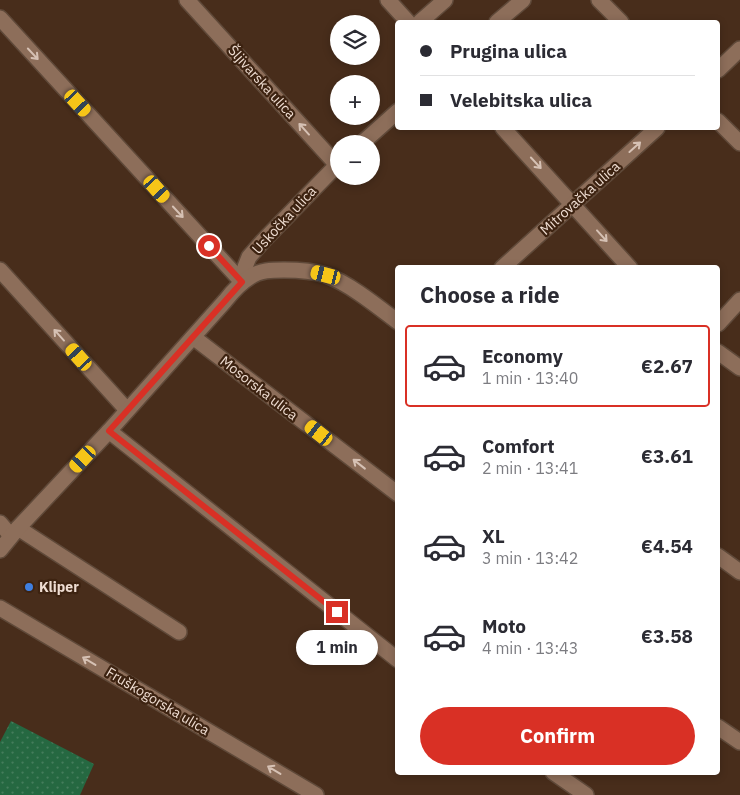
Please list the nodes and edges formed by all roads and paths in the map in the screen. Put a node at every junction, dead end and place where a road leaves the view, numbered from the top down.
1 (187, 0) edge
2 (388, 0) edge
3 (445, 0) edge
4 (522, 0) edge
5 (599, 0) edge
6 (0, 18) edge
7 (406, 20) edge
8 (422, 20) edge
9 (499, 20) edge
10 (619, 20) edge
11 (740, 49) edge
12 (720, 68) edge
13 (395, 114) edge
14 (720, 123) edge
15 (505, 130) edge
16 (655, 130) edge
17 (371, 135) edge
18 (740, 143) edge
19 (330, 155) edge
20 (330, 172) edge
21 (573, 204) junction
22 (505, 265) edge
23 (627, 265) edge
24 (0, 270) edge
25 (242, 282) junction
26 (740, 300) edge
27 (395, 320) edge
28 (720, 322) edge
29 (192, 337) junction
30 (720, 353) edge
31 (740, 368) edge
32 (128, 410) junction
33 (109, 431) junction
34 (395, 492) edge
35 (0, 522) edge
36 (15, 532) junction
37 (0, 550) edge
38 (720, 557) edge
39 (740, 572) edge
40 (0, 608) edge
41 (179, 632) dead end
42 (395, 658) edge
43 (720, 728) edge
44 (740, 742) edge
45 (557, 775) edge
46 (316, 795) edge
47 (586, 795) edge

19 -> 1 street, Šljivarska ulica
2 - 7 street
3 - 8 street
4 - 9 street
5 - 10 street
6 -> 25 street
11 - 12 street
13 - 17 street
14 - 18 street
15 -> 21 street
21 -> 16 street, Mitrovačka ulica
20 - 25 street, Uskočka ulica
21 - 22 street, Mitrovačka ulica
21 -> 23 street
32 -> 24 street
25 - 27 street
25 - 29 street, Uskočka ulica
26 - 28 street
29 - 32 street, Uskočka ulica
34 -> 29 street, Mosorska ulica
30 - 31 street
32 - 33 street, Uskočka ulica
33 - 36 street, Uskočka ulica
33 - 42 street
35 - 36 street
36 - 37 street, Uskočka ulica
36 - 41 street
38 - 39 street
46 -> 40 street, Fruškogorska ulica
43 - 44 street
45 - 47 street

